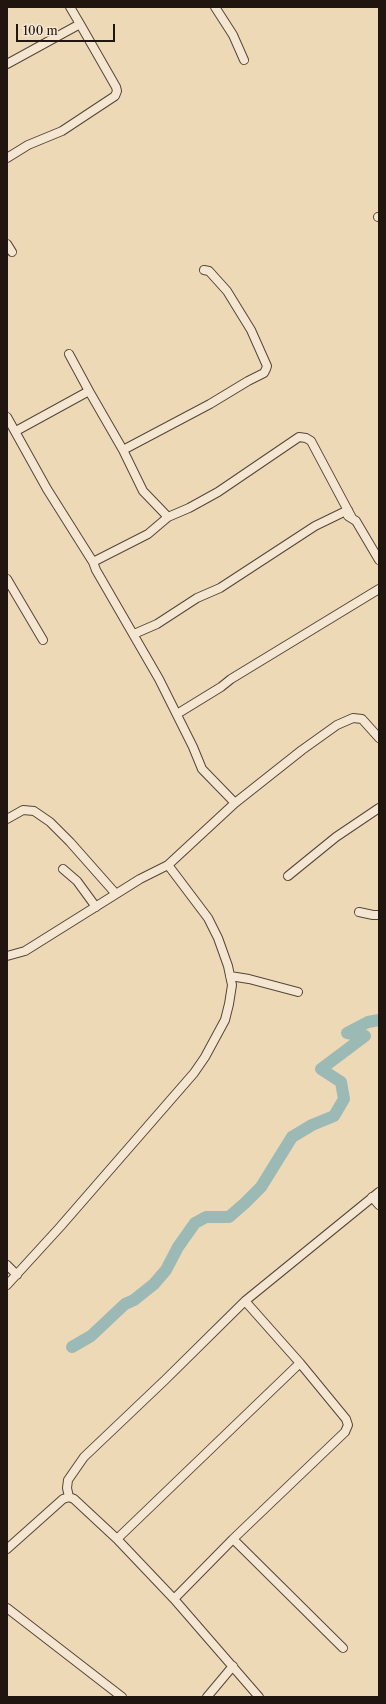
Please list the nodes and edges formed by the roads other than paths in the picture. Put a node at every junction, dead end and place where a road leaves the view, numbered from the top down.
1 (70, 7) edge
2 (215, 7) edge
3 (80, 24) junction
4 (244, 60) dead end
5 (7, 64) edge
6 (7, 158) edge
7 (7, 244) edge
8 (12, 252) dead end
9 (204, 270) dead end
10 (69, 354) dead end
11 (89, 391) junction
12 (7, 417) edge
13 (16, 431) junction
14 (123, 450) junction
15 (168, 517) junction
16 (352, 518) junction
17 (379, 560) edge
18 (93, 562) junction
19 (7, 579) edge
20 (379, 589) edge
21 (134, 634) junction
22 (43, 640) dead end
23 (177, 714) junction
24 (379, 738) edge
25 (235, 803) junction
26 (379, 808) edge
27 (7, 819) edge
28 (168, 865) junction
29 (63, 869) dead end
30 (288, 876) dead end
31 (116, 894) junction
32 (96, 907) junction
33 (359, 912) dead end
34 (379, 915) edge
35 (7, 956) edge
36 (230, 976) junction
37 (298, 992) dead end
38 (376, 1194) edge
39 (379, 1205) edge
40 (7, 1265) edge
41 (17, 1275) junction
42 (7, 1285) edge
43 (245, 1301) junction
44 (300, 1363) junction
45 (69, 1496) junction
46 (117, 1538) junction
47 (233, 1538) junction
48 (7, 1549) edge
49 (174, 1599) junction
50 (7, 1608) edge
51 (343, 1648) dead end
52 (233, 1666) junction
53 (122, 1697) edge
54 (207, 1697) edge
55 (259, 1697) edge

1 - 3 street
2 - 4 street
3 - 5 street
3 - 6 street
7 - 8 street
9 - 14 street
10 - 11 street
11 - 13 street
11 - 14 street
12 - 13 street
13 - 18 street
14 - 15 street
15 - 16 street
15 - 18 street
16 - 17 street
16 - 21 street
18 - 21 street
19 - 22 street
20 - 23 street
21 - 23 street
23 - 25 street
24 - 25 street
25 - 28 street
26 - 30 street
27 - 31 street
28 - 31 street
28 - 36 street
29 - 32 street
31 - 32 street
32 - 35 street
33 - 34 street
36 - 37 street
36 - 41 street
38 - 39 street
38 - 43 street
40 - 41 street
41 - 42 street
43 - 44 street
43 - 45 street
44 - 46 street
44 - 47 street
45 - 46 street
45 - 48 street
46 - 49 street
47 - 49 street
47 - 51 street
49 - 52 street
50 - 53 street
52 - 54 street
52 - 55 street

